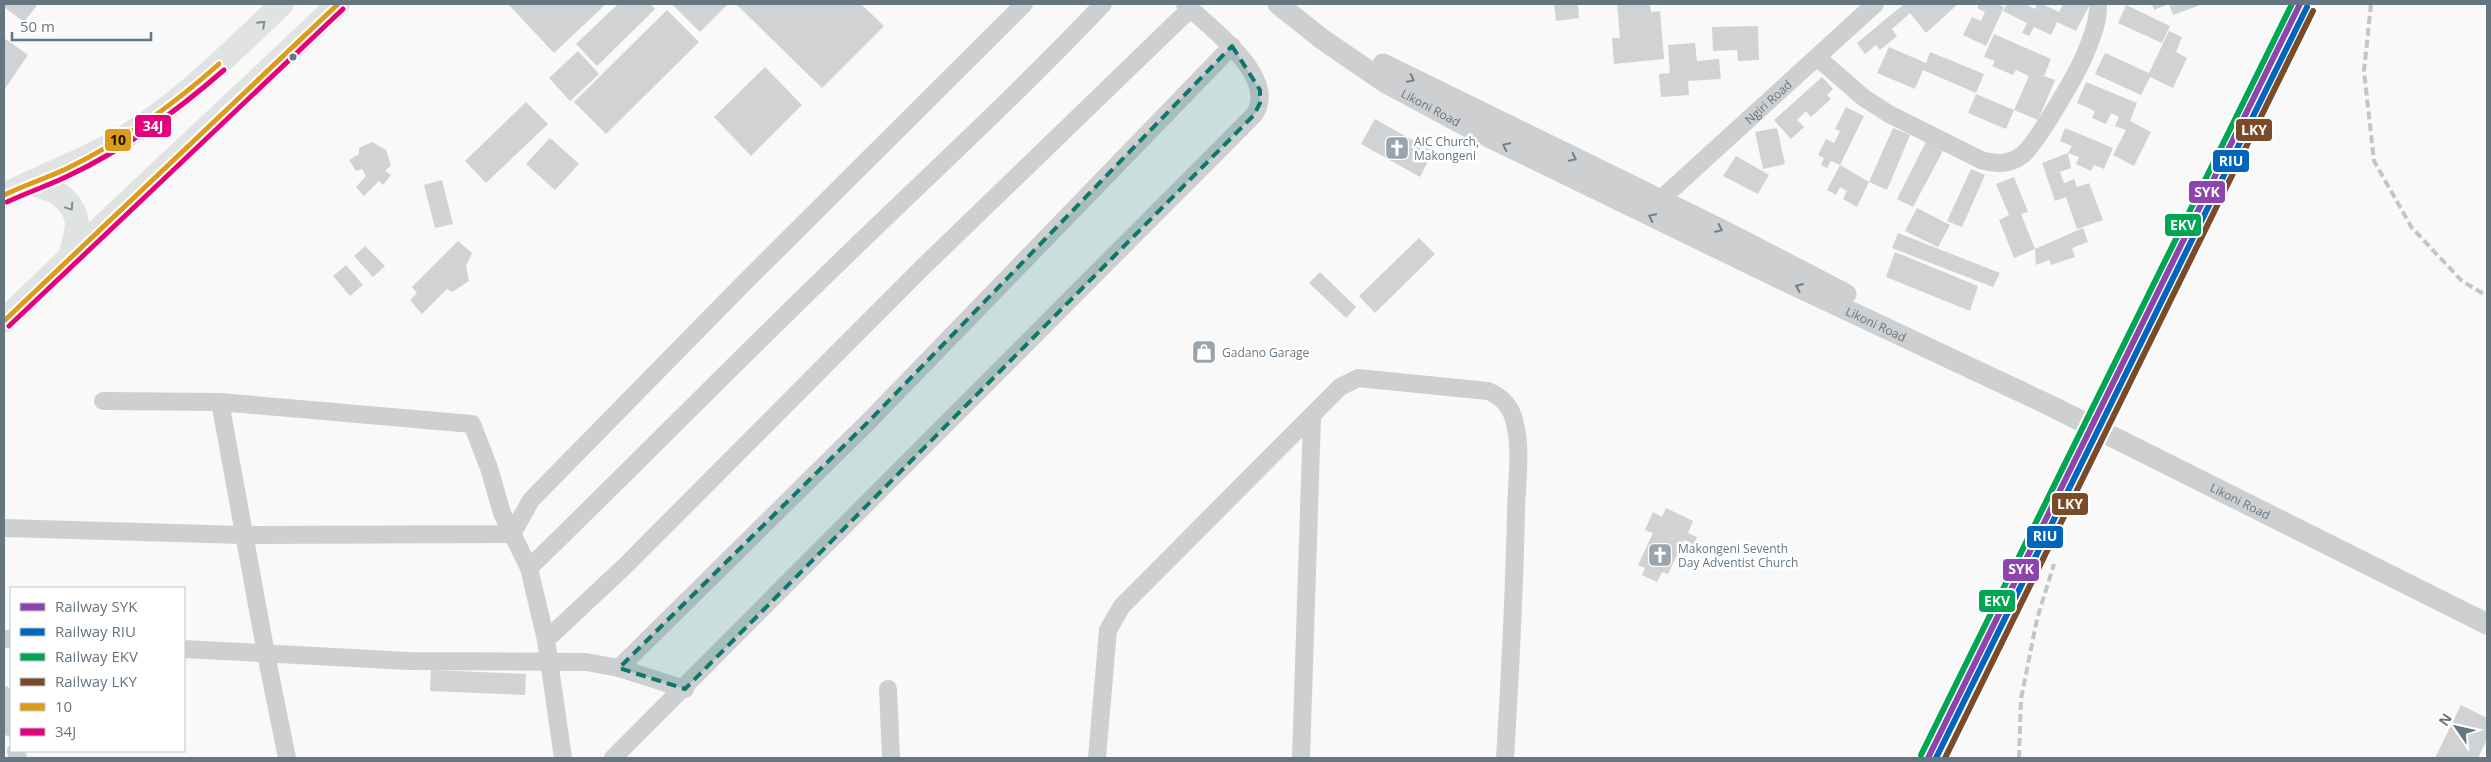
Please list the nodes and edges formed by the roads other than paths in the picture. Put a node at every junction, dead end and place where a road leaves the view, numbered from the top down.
1 (282, 4) edge
2 (338, 4) edge
3 (1024, 4) edge
4 (1103, 4) edge
5 (1278, 4) edge
6 (1298, 4) edge
7 (1875, 4) edge
8 (2098, 4) edge
9 (1188, 6) edge
10 (1232, 46) junction
11 (1818, 58) junction
12 (29, 184) junction
13 (4, 195) edge
14 (1660, 200) junction
15 (71, 254) junction
16 (4, 321) edge
17 (103, 401) dead end
18 (220, 402) junction
19 (2051, 402) junction
20 (1312, 417) junction
21 (2153, 452) junction
22 (4, 528) edge
23 (512, 534) junction
24 (243, 535) junction
25 (529, 568) junction
26 (2487, 616) edge
27 (2487, 624) edge
28 (546, 640) junction
29 (185, 649) edge
30 (266, 654) junction
31 (549, 663) junction
32 (619, 668) junction
33 (685, 689) junction
34 (888, 689) dead end
35 (4, 695) edge
36 (10, 723) edge
37 (287, 758) edge
38 (563, 758) edge
39 (613, 758) edge
40 (891, 758) edge
41 (1097, 758) edge
42 (1301, 758) edge
43 (1505, 758) edge

12 -> 1 main road
2 - 15 main road
3 - 23 street
4 - 25 street
19 -> 5 street, Likoni Road
6 -> 14 street, Likoni Road
7 - 11 street, Ngiri Road
8 - 11 street
9 - 10 street
9 - 28 street
10 - 32 street
10 - 33 street
11 - 14 street, Ngiri Road
12 - 13 main road
12 -> 15 main road
14 -> 19 street, Likoni Road
15 - 16 main road
17 - 18 street
18 - 23 street
18 - 24 street
19 - 21 street, Likoni Road
20 - 41 street
20 - 42 street
20 - 43 street
21 - 26 street, Likoni Road
21 - 27 street, Likoni Road
22 - 24 street
23 - 24 street
23 - 25 street
24 - 30 street
25 - 28 street
28 - 31 street
29 - 30 street
30 - 31 street
30 - 37 street
31 - 32 street
31 - 38 street
32 - 33 street
33 - 39 street
34 - 40 street
35 - 36 street

